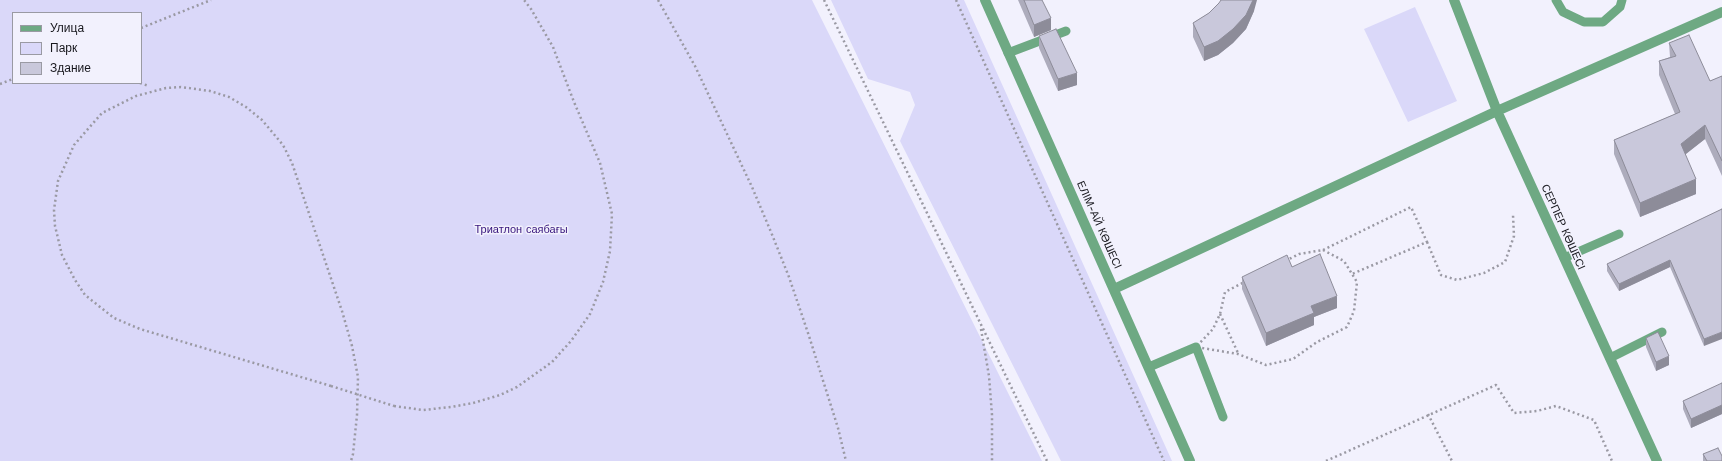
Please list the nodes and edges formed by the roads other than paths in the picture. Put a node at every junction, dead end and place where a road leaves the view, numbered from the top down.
1 (984, 0) edge
2 (1454, 0) edge
3 (1556, 0) edge
4 (1622, 0) edge
5 (1722, 12) edge
6 (1066, 31) dead end
7 (1008, 53) junction
8 (1497, 111) junction
9 (1620, 234) dead end
10 (1564, 258) junction
11 (1114, 289) junction
12 (1662, 332) dead end
13 (1610, 358) junction
14 (1149, 367) junction
15 (1223, 417) dead end
16 (1190, 461) edge
17 (1657, 461) edge

1 - 7 street, ЕЛІМ-АЙ КӨШЕСІ
2 - 8 street, СЕРПЕР КӨШЕСІ
3 - 4 lane
5 - 8 street
6 - 7 lane
7 - 11 street, ЕЛІМ-АЙ КӨШЕСІ
8 - 10 street, СЕРПЕР КӨШЕСІ
8 - 11 street
9 - 10 lane
10 - 13 street, СЕРПЕР КӨШЕСІ
11 - 14 street, ЕЛІМ-АЙ КӨШЕСІ
12 - 13 lane
13 - 17 street, СЕРПЕР КӨШЕСІ
14 - 15 lane
14 - 16 street, ЕЛІМ-АЙ КӨШЕСІ

